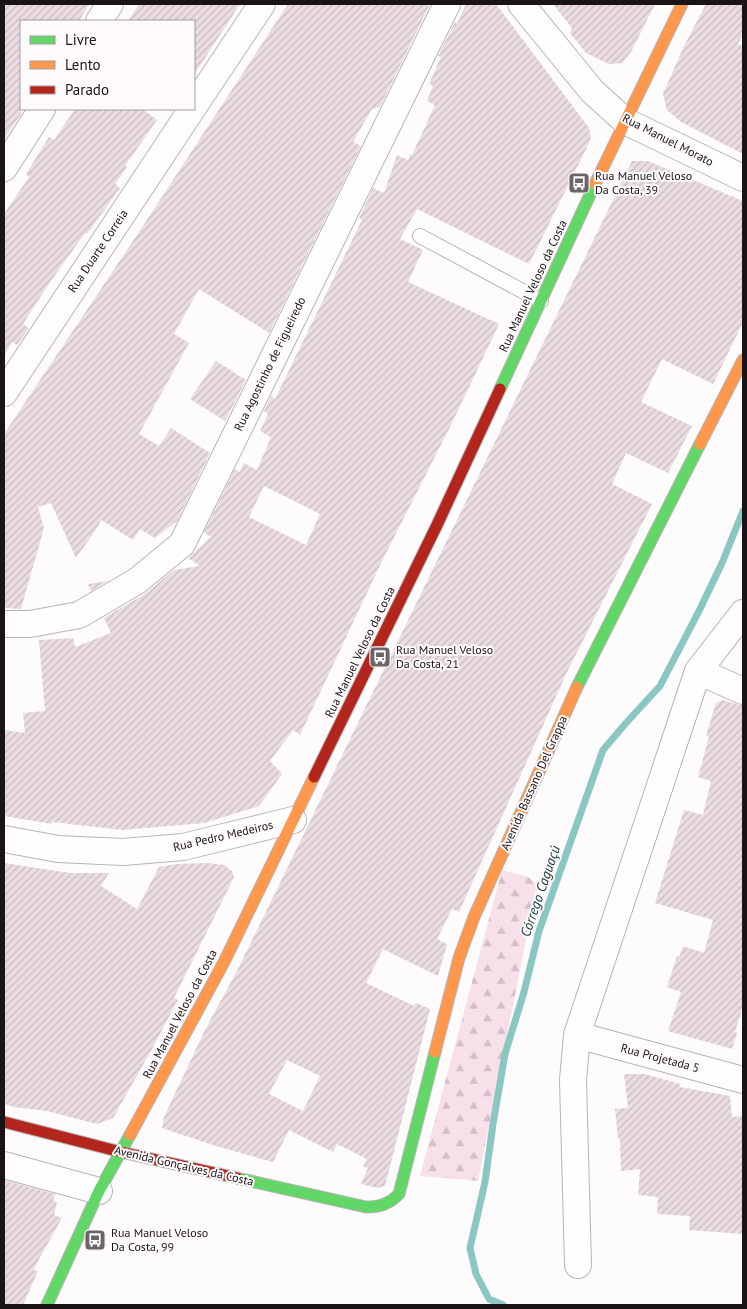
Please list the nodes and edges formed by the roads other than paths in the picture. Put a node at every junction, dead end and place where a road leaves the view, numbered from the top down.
1 (110, 4) edge
2 (262, 4) edge
3 (447, 4) edge
4 (521, 4) edge
5 (682, 4) edge
6 (100, 20) edge
7 (195, 105) edge
8 (41, 110) edge
9 (192, 110) edge
10 (625, 121) junction
11 (4, 168) edge
12 (743, 178) edge
13 (420, 236) dead end
14 (541, 302) junction
15 (743, 360) edge
16 (4, 393) edge
17 (743, 613) edge
18 (4, 624) edge
19 (698, 671) junction
20 (743, 691) edge
21 (293, 820) junction
22 (4, 839) edge
23 (577, 1035) junction
24 (743, 1080) edge
25 (4, 1122) edge
26 (121, 1152) junction
27 (4, 1165) edge
28 (99, 1191) junction
29 (366, 1207) joint
30 (578, 1265) dead end
31 (48, 1305) edge

1 - 6 street
2 - 7 street, Rua Duarte Correia
3 - 18 street, Rua Agostinho de Figueiredo
4 - 10 street, Rua Manuel Morato
5 - 10 main road, Rua Manuel Veloso da Costa
8 - 11 street
9 - 16 street, Rua Duarte Correia
10 - 12 street, Rua Manuel Morato
10 - 14 main road, Rua Manuel Veloso da Costa
13 - 14 lane
14 - 21 main road, Rua Manuel Veloso da Costa
15 - 29 main road, Avenida Bassano Del Grappa
17 - 19 street
19 - 20 street
19 - 23 street
21 - 22 street, Rua Pedro Medeiros
21 - 26 main road, Rua Manuel Veloso da Costa
23 - 24 street, Rua Projetada 5
23 - 30 street
25 - 26 main road, Avenida Gonçalves da Costa
26 - 28 main road, Rua Manuel Veloso da Costa
26 - 29 main road, Avenida Gonçalves da Costa
27 - 28 street
28 - 31 main road, Rua Manuel Veloso da Costa

